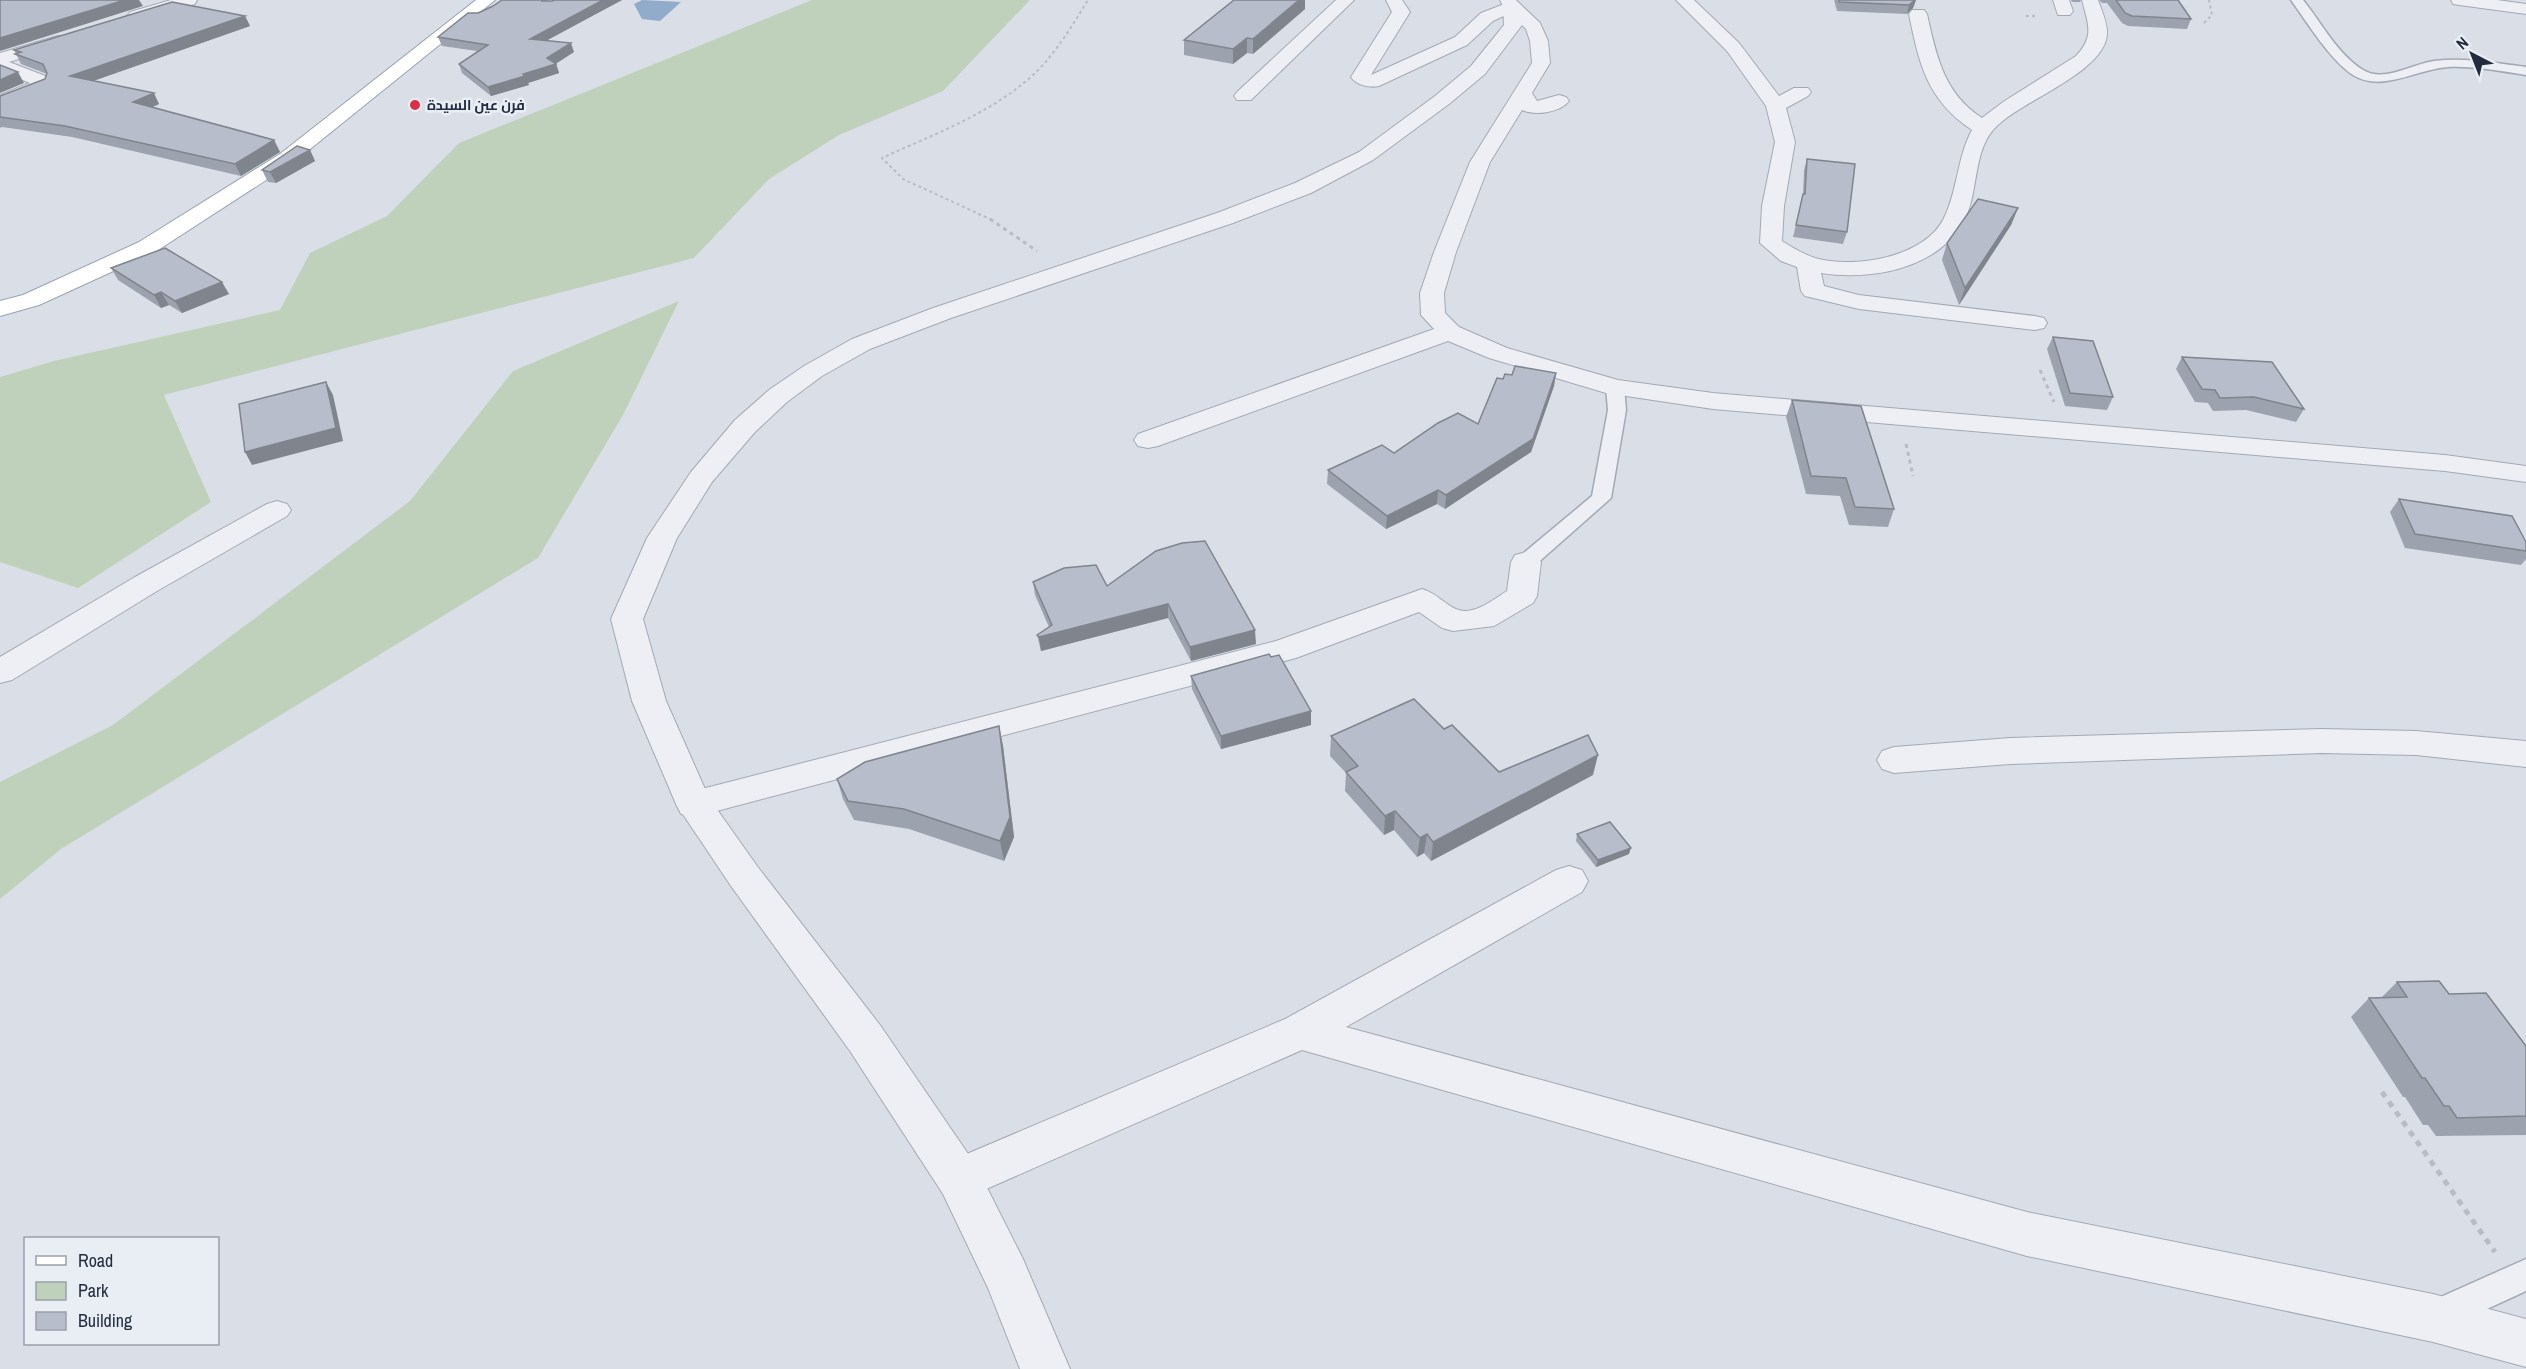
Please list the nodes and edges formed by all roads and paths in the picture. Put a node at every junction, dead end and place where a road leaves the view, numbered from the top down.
1 (189, 0) edge
2 (1088, 0) edge
3 (1346, 0) edge
4 (1394, 0) edge
5 (1684, 0) edge
6 (2090, 0) edge
7 (2209, 0) edge
8 (2297, 0) edge
9 (2459, 0) edge
10 (492, 3) edge
11 (1510, 3) edge
12 (2526, 9) edge
13 (1918, 14) dead end
14 (122, 21) edge
15 (2204, 23) dead end
16 (78, 35) edge
17 (0, 59) edge
18 (0, 65) edge
19 (2526, 71) edge
20 (1801, 92) dead end
21 (1523, 93) junction
22 (1244, 96) dead end
23 (1559, 101) dead end
24 (0, 102) edge
25 (1776, 106) junction
26 (1983, 128) junction
27 (1808, 265) junction
28 (1065, 270) junction
29 (0, 309) edge
30 (2035, 323) dead end
31 (1450, 332) junction
32 (1615, 387) junction
33 (1148, 440) dead end
34 (2526, 474) edge
35 (277, 510) dead end
36 (1526, 562) joint
37 (0, 672) edge
38 (2526, 754) edge
39 (1894, 760) dead end
40 (694, 804) junction
41 (1569, 881) dead end
42 (1300, 1032) junction
43 (2382, 1092) dead end
44 (959, 1179) junction
45 (2520, 1277) edge
46 (2433, 1318) junction
47 (2526, 1343) edge
48 (1045, 1369) edge

1 - 14 street
2 - 28 path
3 - 22 street
4 - 11 street
5 - 25 street
6 - 26 street
7 - 15 path
8 - 19 lane
9 - 12 street
10 - 29 main road
11 - 21 street
11 - 28 street
13 - 26 street
16 - 17 street
18 - 24 street
20 - 25 street
21 - 23 street
21 - 31 street
25 - 27 street
26 - 27 street
27 - 30 street
28 - 40 street
31 - 32 street
31 - 33 street
32 - 34 street
32 - 36 lane
35 - 37 street
36 - 40 street
38 - 39 street
40 - 44 street
41 - 42 street
42 - 44 street
42 - 46 street
43 - 45 path
44 - 48 street
45 - 46 lane
46 - 47 street

